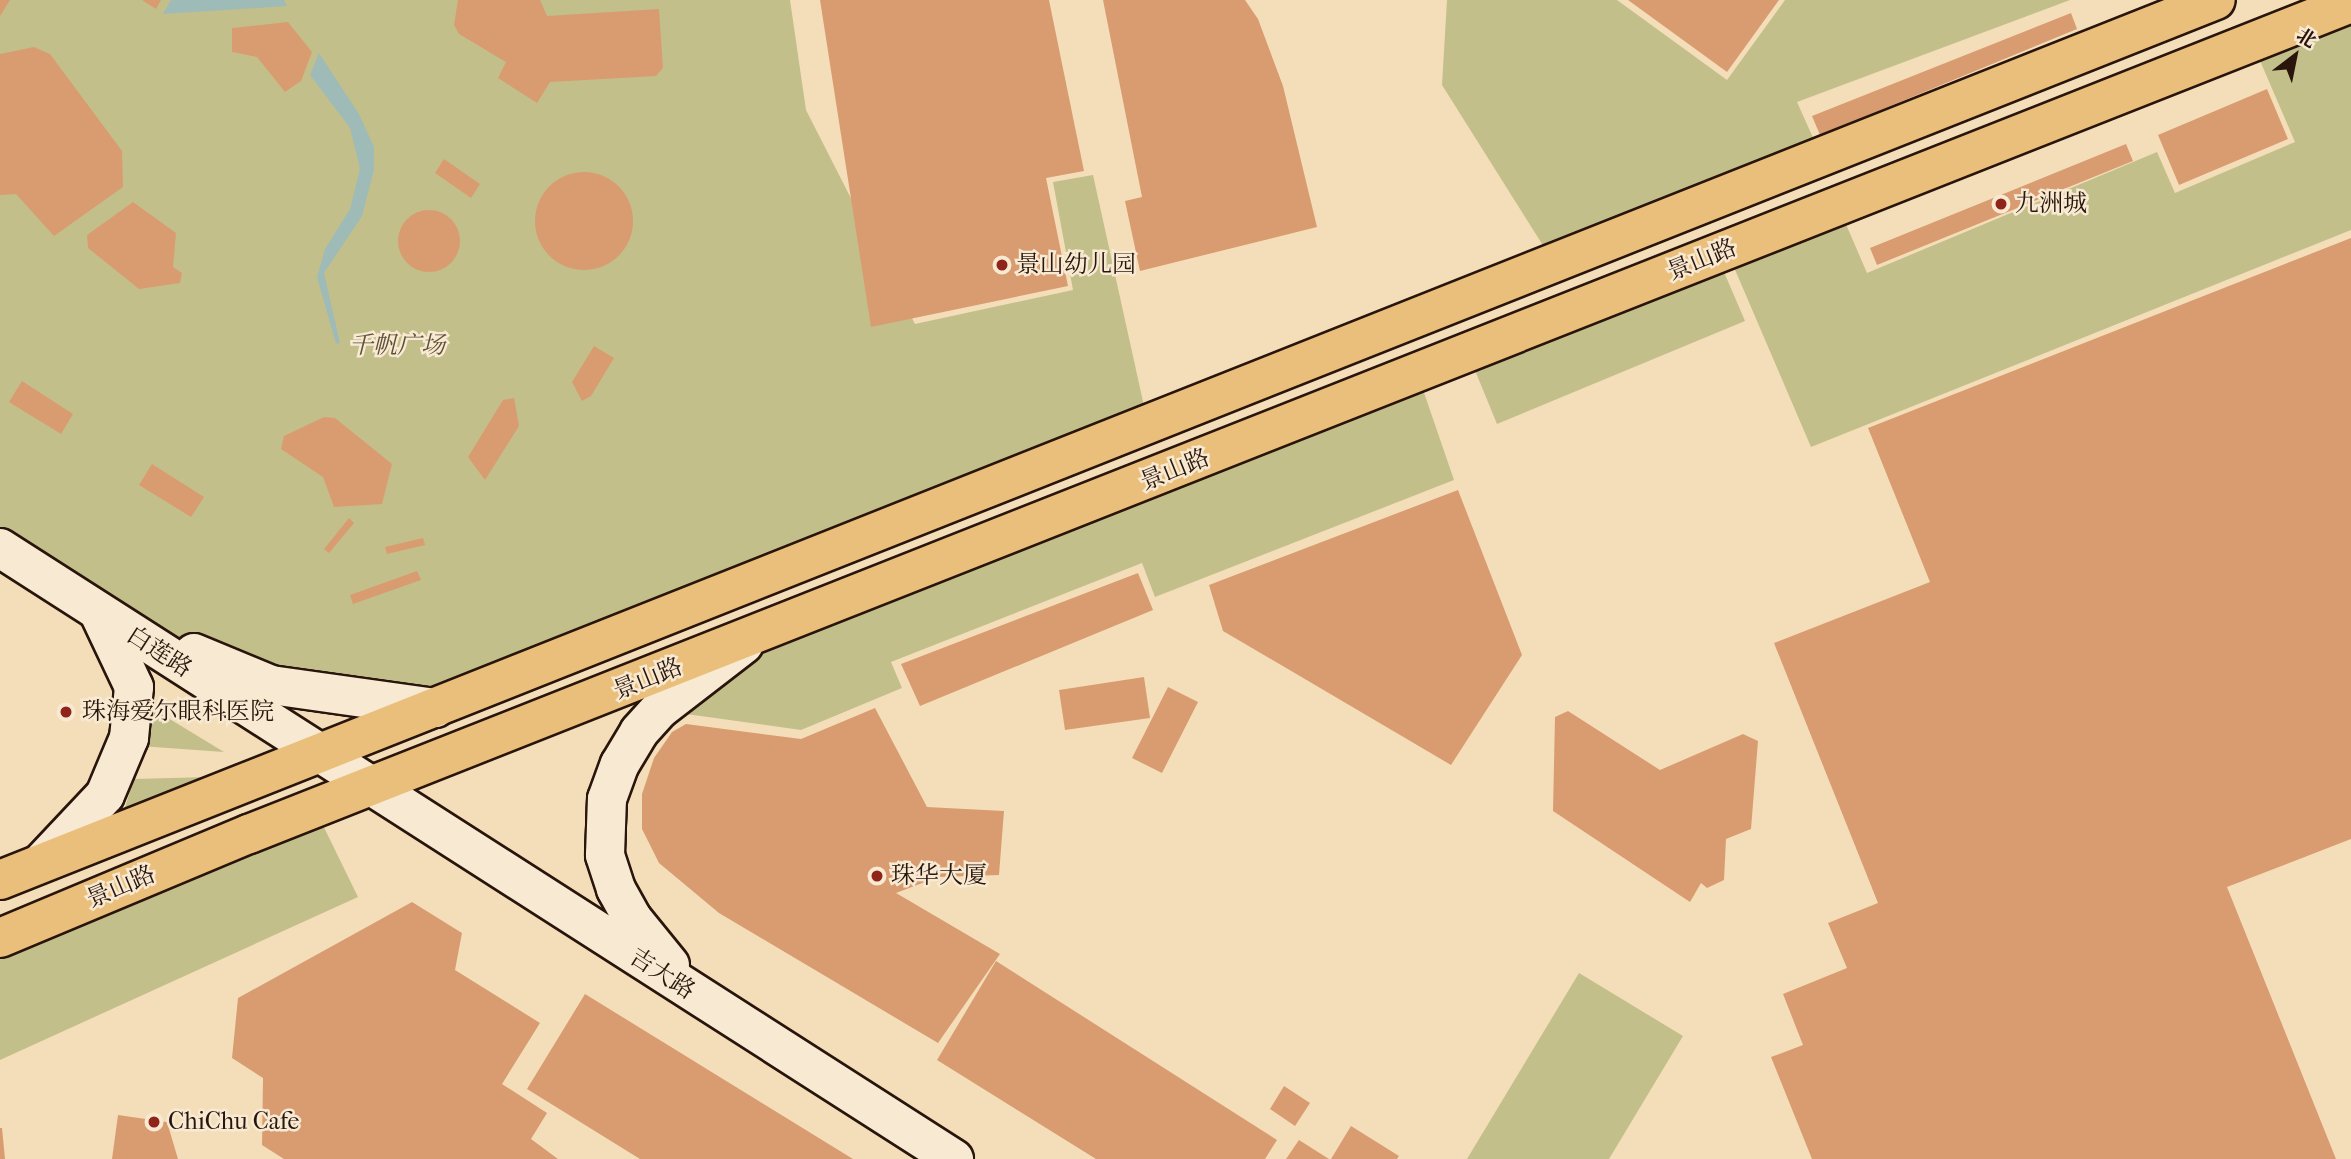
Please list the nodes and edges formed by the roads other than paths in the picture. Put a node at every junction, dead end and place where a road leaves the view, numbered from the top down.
1 (2216, 0) edge
2 (2351, 3) edge
3 (0, 548) edge
4 (99, 612) junction
5 (752, 638) junction
6 (435, 708) junction
7 (318, 755) junction
8 (371, 787) junction
9 (41, 863) junction
10 (0, 880) edge
11 (0, 938) edge
12 (703, 1000) junction
13 (954, 1159) edge

1 - 6 main road, 景山路
2 - 5 main road, 景山路
3 - 4 main road, 白莲路
4 - 6 main road
4 - 7 main road, 白莲路
4 - 9 main road
5 - 8 main road, 景山路
5 - 12 main road
6 - 7 main road, 景山路
7 - 8 main road, 白莲路
7 - 9 main road, 景山路
8 - 11 main road, 景山路
8 - 12 main road, 吉大路
9 - 10 main road, 景山路
12 - 13 main road, 吉大路

